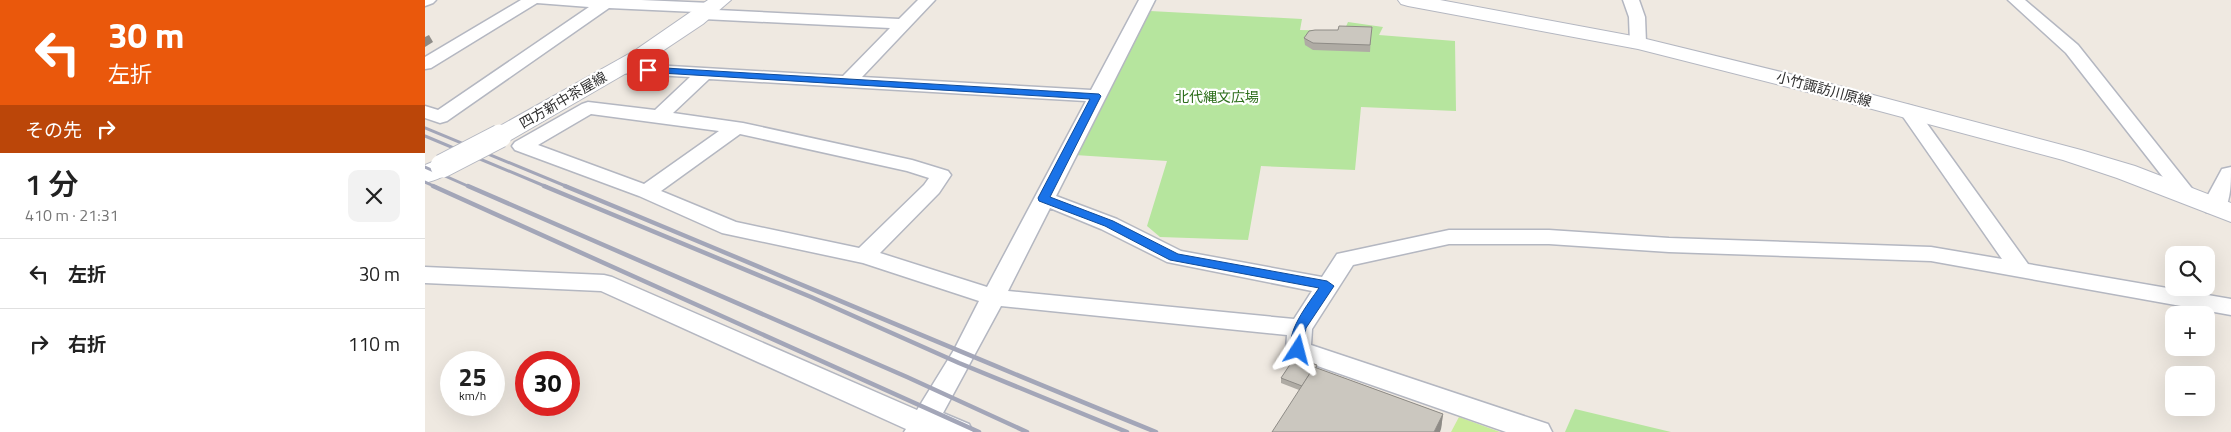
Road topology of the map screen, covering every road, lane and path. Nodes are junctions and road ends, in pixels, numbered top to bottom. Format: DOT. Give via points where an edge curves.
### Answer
graph roads {
  1 [pos="532,0"];
  2 [pos="542,0"];
  3 [pos="927,0"];
  4 [pos="1147,0"];
  5 [pos="1408,0"];
  6 [pos="1631,0"];
  7 [pos="2016,0"];
  8 [pos="604,4"];
  9 [pos="711,7"];
  10 [pos="903,24"];
  11 [pos="1638,43"];
  12 [pos="425,64"];
  13 [pos="619,68"];
  14 [pos="705,73"];
  15 [pos="847,82"];
  16 [pos="1096,96"];
  17 [pos="1908,111"];
  18 [pos="425,112"];
  19 [pos="659,116"];
  20 [pos="736,128"];
  21 [pos="433,170"];
  22 [pos="2231,174"];
  23 [pos="646,192"];
  24 [pos="2187,195"];
  25 [pos="1043,198"];
  26 [pos="2223,209"];
  27 [pos="864,256"];
  28 [pos="2021,270"];
  29 [pos="425,275"];
  30 [pos="1327,286"];
  31 [pos="992,297"];
  32 [pos="2231,307"];
  33 [pos="1300,328"];
  34 [pos="922,424"];
  35 [pos="959,432"];
  36 [pos="1538,432"];
  1 -- 12 [label="street"];
  2 -- 8 [label="street"];
  3 -- 10 [label="street"];
  4 -- 16 [label="street"];
  5 -- 11 [label="main road, 小竹諏訪川原線"];
  6 -- 11 [label="street" via="1637,17"];
  7 -- 24 [label="street" via="2073,49"];
  8 -- 9 [label="street"];
  8 -- 18 [label="street" via="439,117"];
  9 -- 10 [label="street"];
  9 -- 13 [label="main road, 四方新中茶屋線"];
  10 -- 15 [label="street"];
  11 -- 17 [label="main road, 小竹諏訪川原線"];
  13 -- 14 [label="street"];
  13 -- 21 [label="main road, 四方新中茶屋線, bridge" via="564,102"];
  14 -- 15 [label="street"];
  14 -- 19 [label="street"];
  15 -- 16 [label="street"];
  16 -- 25 [label="street"];
  17 -- 24 [label="main road, 小竹諏訪川原線" via="2072,155"];
  17 -- 28 [label="street"];
  19 -- 20 [label="street"];
  19 -- 23 [label="street" via="588,108 523,146"];
  20 -- 23 [label="street"];
  20 -- 27 [label="street" via="941,175 932,189"];
  22 -- 26 [label="street"];
  23 -- 27 [label="street" via="730,228"];
  24 -- 26 [label="main road, 小竹諏訪川原線"];
  25 -- 30 [label="street" via="1109,224 1175,257"];
  25 -- 31 [label="street"];
  27 -- 31 [label="street"];
  28 -- 30 [label="street" via="1931,254 1669,246 1549,237 1449,237 1345,259"];
  28 -- 32 [label="street"];
  29 -- 34 [label="street" via="604,283"];
  30 -- 33 [label="street"];
  31 -- 33 [label="street"];
  31 -- 34 [label="street" via="959,363"];
  33 -- 36 [label="street" via="1298,350"];
  34 -- 35 [label="street"];
}
